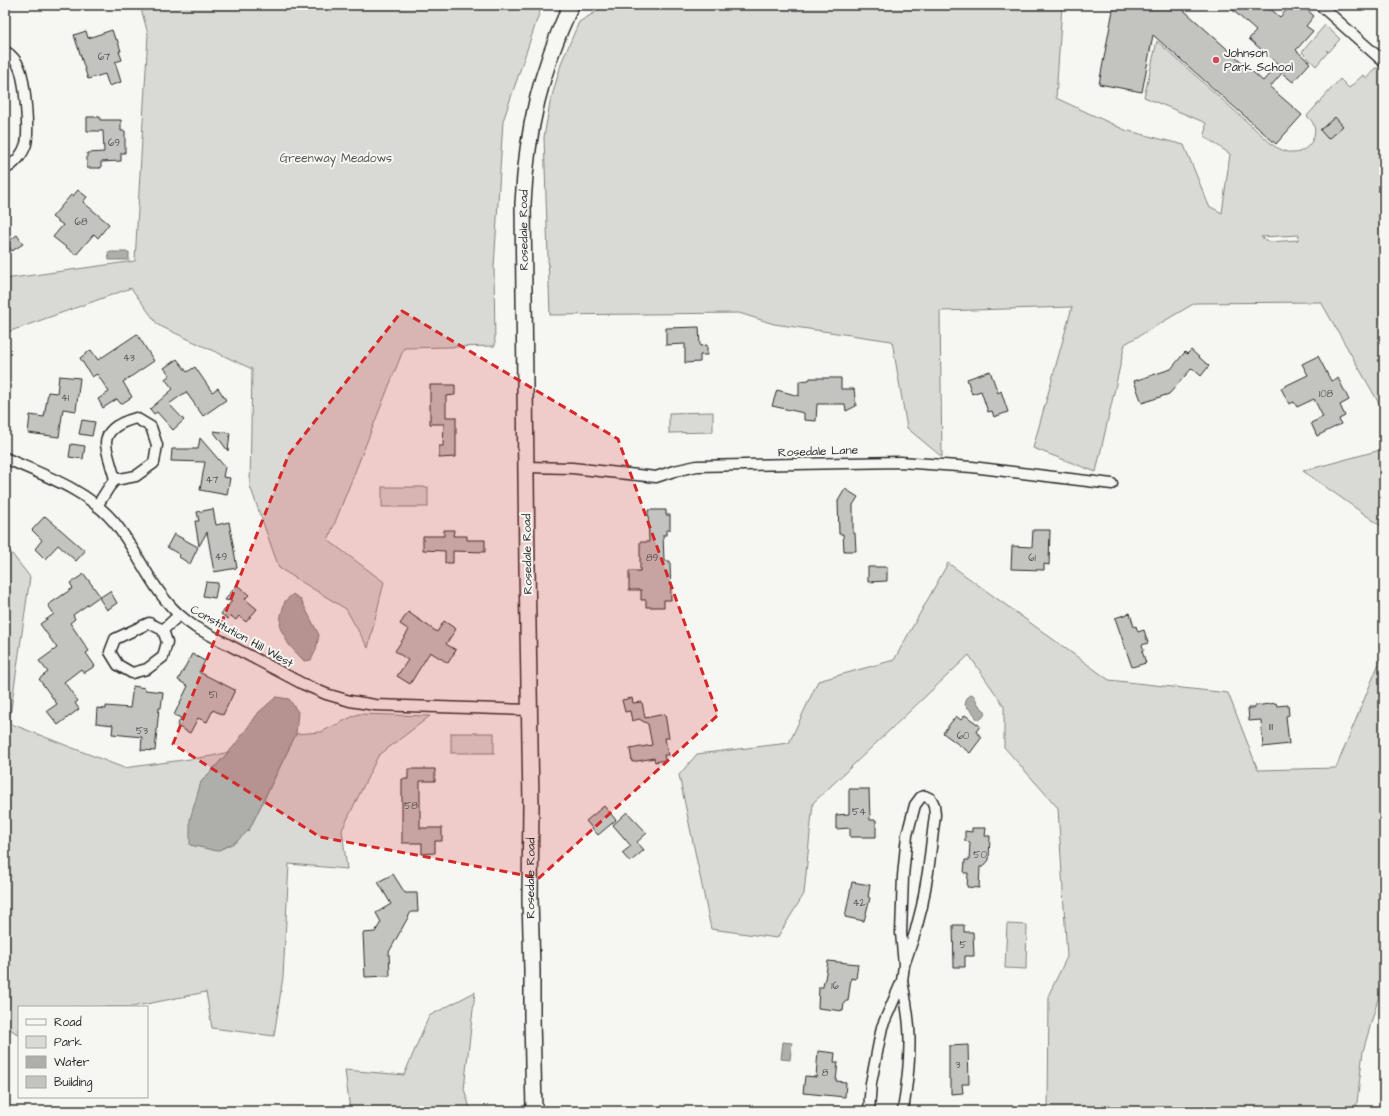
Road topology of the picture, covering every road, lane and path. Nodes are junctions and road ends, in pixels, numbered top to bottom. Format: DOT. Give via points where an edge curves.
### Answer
graph roads {
  1 [pos="571,5"];
  2 [pos="1320,5"];
  3 [pos="5,51"];
  4 [pos="1384,62"];
  5 [pos="5,169"];
  6 [pos="5,458"];
  7 [pos="526,467"];
  8 [pos="115,480"];
  9 [pos="1112,484"];
  10 [pos="97,506"];
  11 [pos="179,615"];
  12 [pos="163,630"];
  13 [pos="530,710"];
  14 [pos="904,965"];
  15 [pos="902,981"];
  16 [pos="534,1111"];
  17 [pos="869,1111"];
  18 [pos="903,1111"];
  1 -- 7 [label="street, Rosedale Road" via="549,58 537,96 525,170 523,203"];
  2 -- 4 [label="street"];
  3 -- 5 [label="street" via="19,66 23,77 27,134 21,154"];
  6 -- 10 [label="street, Constitution Hill West" via="71,488"];
  7 -- 9 [label="street, Rosedale Lane" via="572,468 656,477 697,466 900,462 972,467"];
  7 -- 13 [label="street, Rosedale Road"];
  8 -- 8 [label="street" via="136,476 154,463 157,445 152,427 136,418 122,422 109,434 106,442"];
  8 -- 10 [label="street"];
  10 -- 11 [label="street, Constitution Hill West" via="128,540 156,588"];
  11 -- 12 [label="street"];
  11 -- 13 [label="street, Constitution Hill West" via="195,627 303,684 350,701 375,705"];
  12 -- 12 [label="street" via="167,642 163,657 147,669 132,673 118,665 110,652 115,640 149,623"];
  13 -- 16 [label="street, Rosedale Road"];
  14 -- 14 [label="street" via="922,906 933,839 934,805 931,799 925,796 915,805 907,835 901,909"];
  14 -- 15 [label="street"];
  15 -- 17 [label="street" via="882,1027 871,1083"];
  15 -- 18 [label="street" via="909,1027 909,1057"];
}
